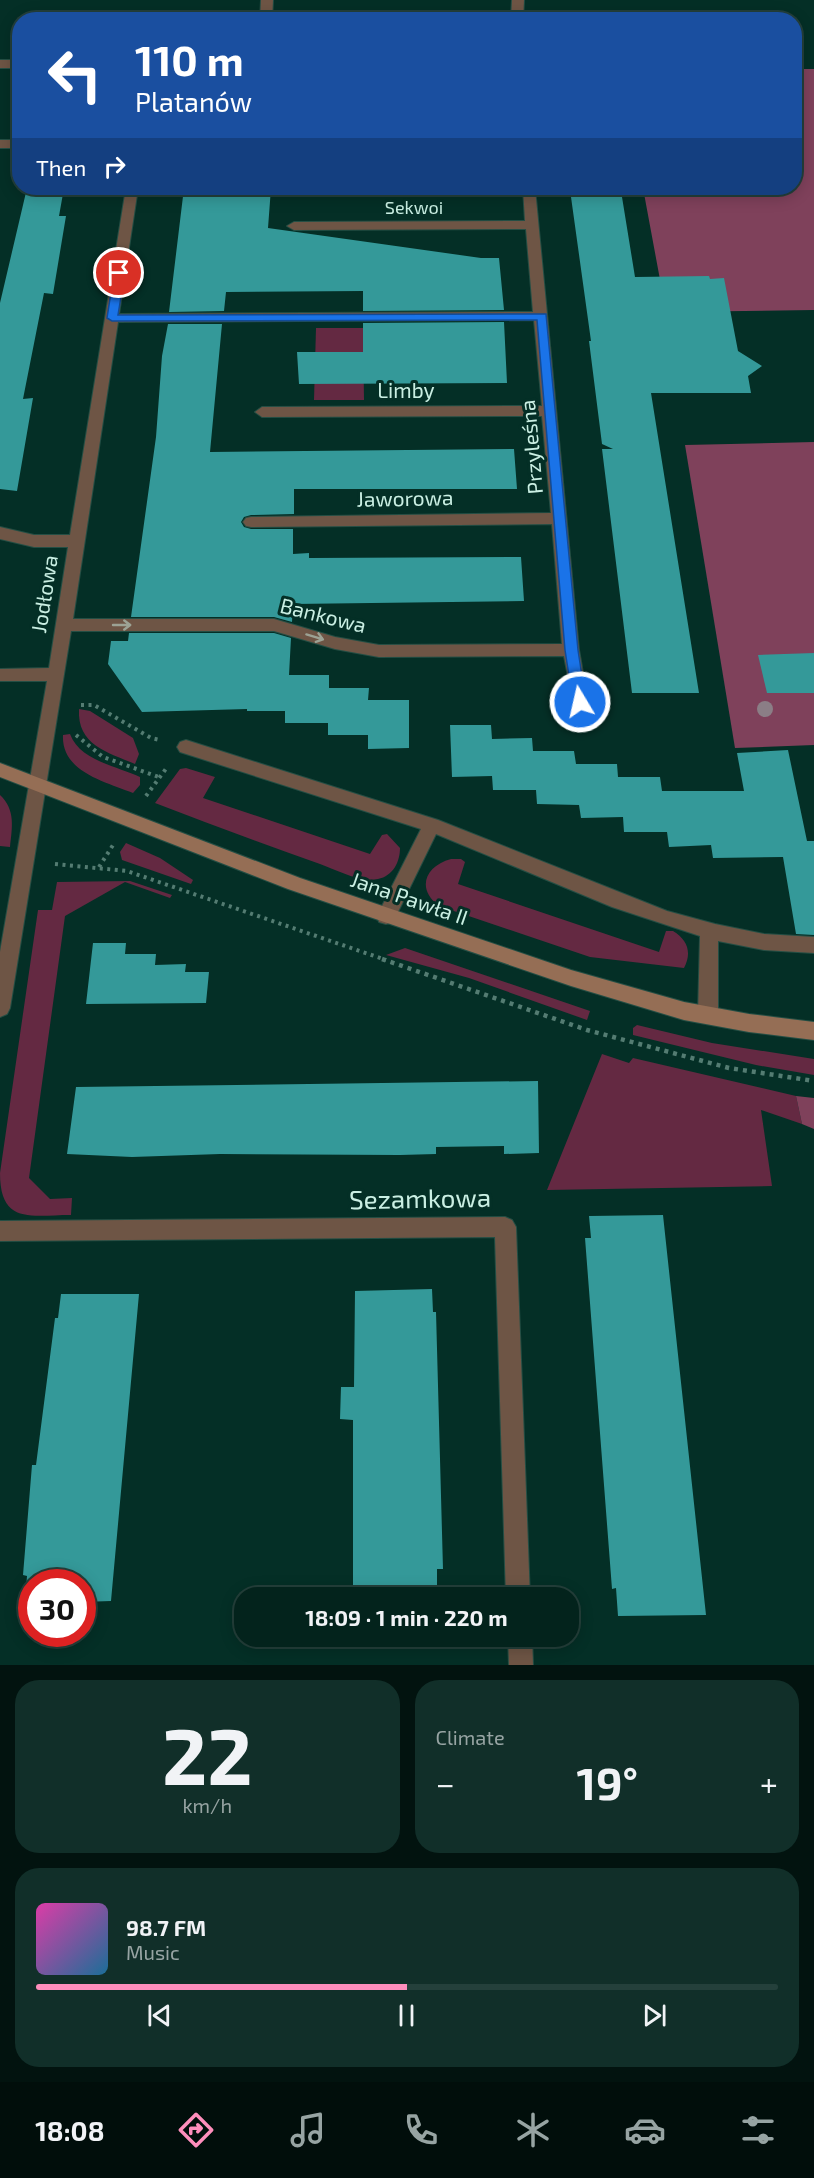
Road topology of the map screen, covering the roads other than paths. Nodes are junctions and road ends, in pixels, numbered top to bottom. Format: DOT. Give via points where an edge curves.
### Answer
graph roads {
  1 [pos="131,195"];
  2 [pos="530,195"];
  3 [pos="533,225"];
  4 [pos="294,226"];
  5 [pos="542,316"];
  6 [pos="112,318"];
  7 [pos="550,411"];
  8 [pos="262,412"];
  9 [pos="559,518"];
  10 [pos="251,522"];
  11 [pos="0,533"];
  12 [pos="76,541"];
  13 [pos="63,625"];
  14 [pos="572,650"];
  15 [pos="55,674"];
  16 [pos="0,675"];
  17 [pos="580,702"];
  18 [pos="186,747"];
  19 [pos="0,770"];
  20 [pos="37,784"];
  21 [pos="432,825"];
  22 [pos="386,916"];
  23 [pos="709,931"];
  24 [pos="814,945"];
  25 [pos="0,1008"];
  26 [pos="708,1015"];
  27 [pos="814,1031"];
  28 [pos="0,1231"];
  29 [pos="518,1587"];
  30 [pos="520,1647"];
  31 [pos="521,1665"];
  1 -- 6 [label="street, Jodłowa"];
  2 -- 3 [label="street, Przyleśna"];
  3 -- 4 [label="street, Sekwoi"];
  3 -- 5 [label="street, Przyleśna"];
  5 -- 6 [label="street"];
  5 -- 7 [label="street, Przyleśna"];
  6 -- 12 [label="street, Jodłowa"];
  7 -- 8 [label="street, Limby"];
  7 -- 9 [label="street, Przyleśna"];
  9 -- 10 [label="street, Jaworowa"];
  9 -- 14 [label="street, Przyleśna"];
  11 -- 12 [label="street" via="34,541"];
  12 -- 13 [label="street, Jodłowa"];
  13 -- 14 [label="street, Bankowa, one-way" via="274,625 335,644 379,651"];
  13 -- 15 [label="street, Jodłowa"];
  14 -- 17 [label="street, Przyleśna"];
  15 -- 16 [label="street"];
  15 -- 20 [label="street, Jodłowa"];
  18 -- 21 [label="street"];
  19 -- 20 [label="street, Jana Pawła II"];
  20 -- 22 [label="street, Jana Pawła II"];
  20 -- 25 [label="street, Jodłowa"];
  21 -- 22 [label="street"];
  21 -- 23 [label="street" via="679,925"];
  22 -- 26 [label="street, Jana Pawła II" via="622,994"];
  23 -- 24 [label="street" via="750,941"];
  23 -- 26 [label="street"];
  26 -- 27 [label="street, Jana Pawła II"];
  28 -- 29 [label="street, Sezamkowa" via="505,1227"];
  30 -- 31 [label="street"];
}
